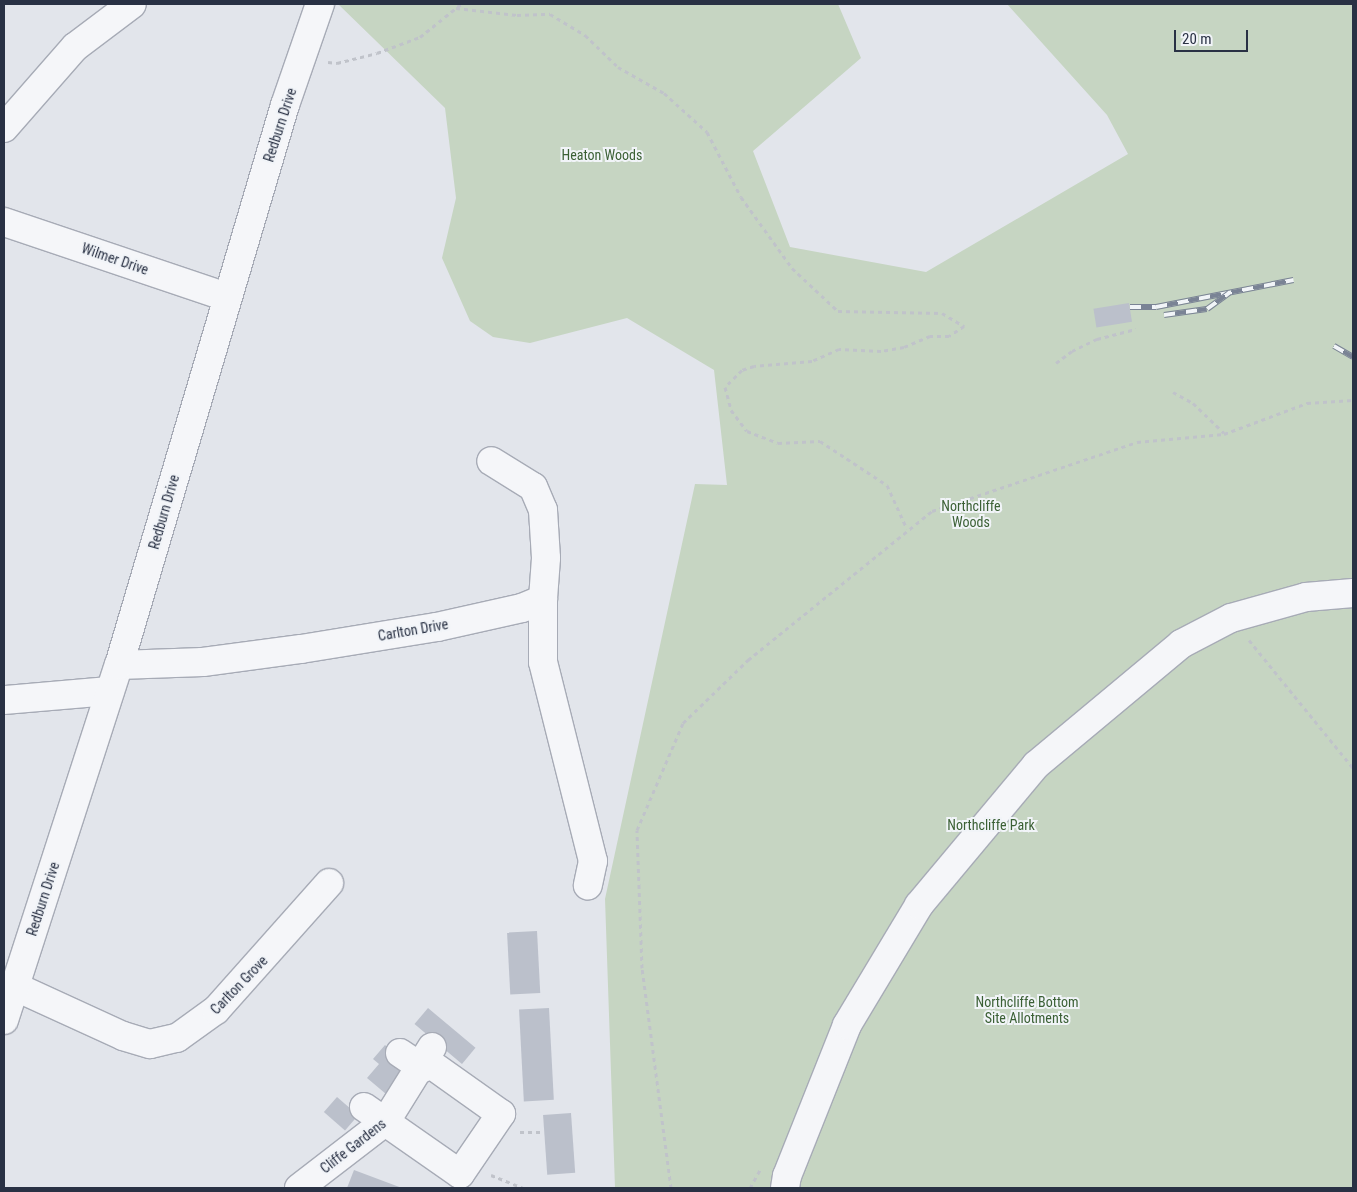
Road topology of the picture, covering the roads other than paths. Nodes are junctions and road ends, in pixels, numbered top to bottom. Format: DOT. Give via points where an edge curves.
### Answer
graph roads {
  1 [pos="132,4"];
  2 [pos="320,4"];
  3 [pos="4,128"];
  4 [pos="4,222"];
  5 [pos="227,297"];
  6 [pos="491,461"];
  7 [pos="1353,593"];
  8 [pos="543,599"];
  9 [pos="119,665"];
  10 [pos="110,691"];
  11 [pos="4,700"];
  12 [pos="329,884"];
  13 [pos="588,886"];
  14 [pos="16,988"];
  15 [pos="4,1020"];
  16 [pos="375,1114"];
  17 [pos="299,1188"];
  18 [pos="785,1188"];
  1 -- 3 [label="street" via="75,47"];
  2 -- 5 [label="street, Redburn Drive" via="285,105"];
  4 -- 5 [label="street, Wilmer Drive"];
  5 -- 9 [label="street, Redburn Drive"];
  6 -- 8 [label="street" via="533,487 543,510 546,558"];
  7 -- 18 [label="street" via="1306,597 1231,618 1181,644 1036,766 919,905 846,1025"];
  8 -- 9 [label="street, Carlton Drive" via="522,608 437,627 310,647 202,662"];
  8 -- 13 [label="street" via="543,662 593,861"];
  9 -- 10 [label="street, Redburn Drive"];
  10 -- 11 [label="street"];
  10 -- 14 [label="street, Redburn Drive"];
  12 -- 14 [label="street, Carlton Grove" via="216,1010 177,1038 150,1044 123,1036"];
  14 -- 15 [label="street, Redburn Drive"];
  16 -- 16 [label="street, Cliffe Gardens" via="420,1057 501,1114 460,1174"];
  16 -- 17 [label="street, Cliffe Gardens"];
}
